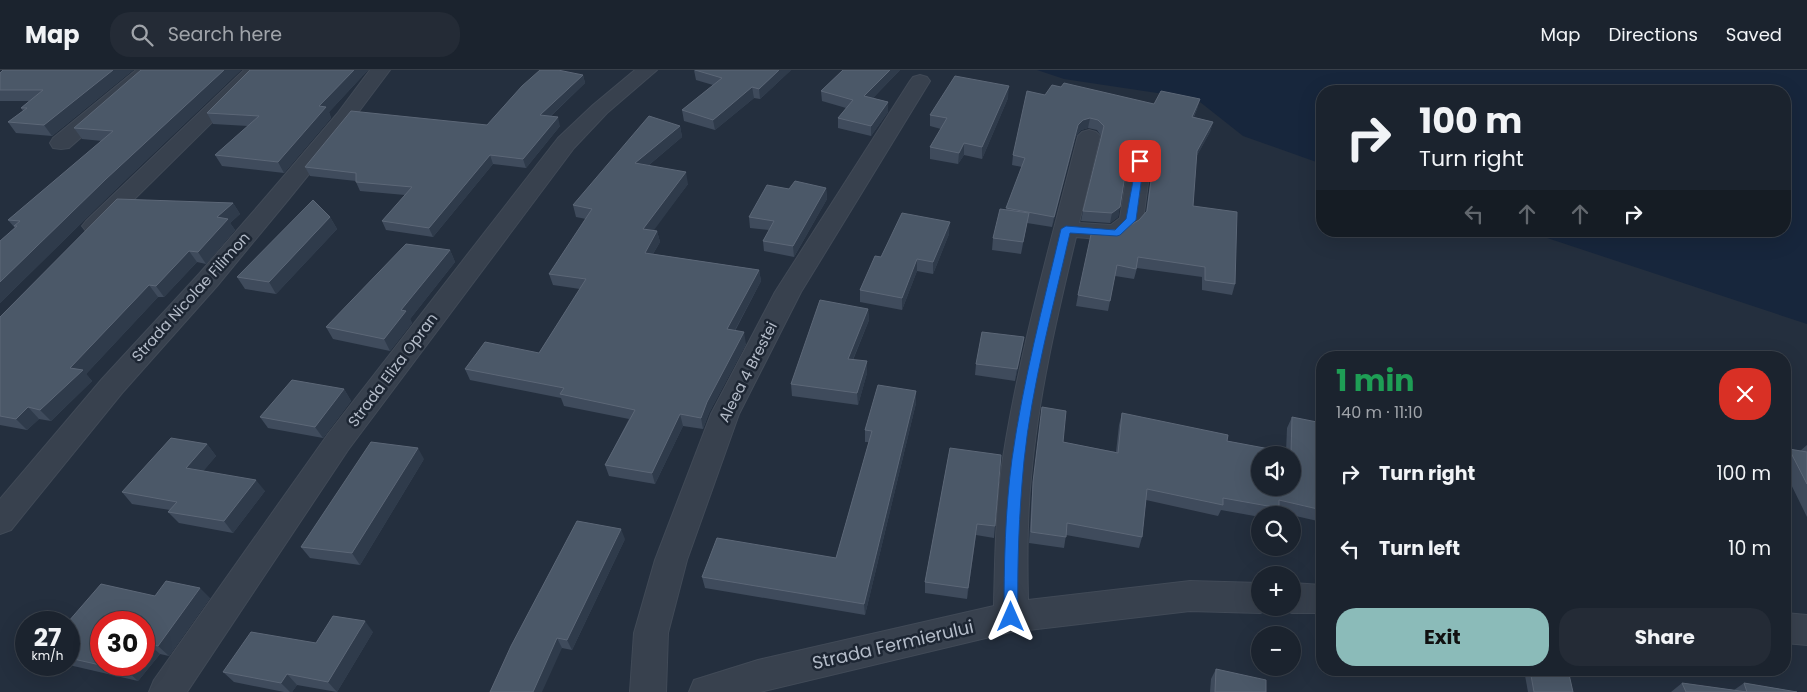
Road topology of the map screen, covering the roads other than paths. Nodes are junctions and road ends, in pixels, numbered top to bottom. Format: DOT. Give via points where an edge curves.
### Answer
graph roads {
  1 [pos="148,70"];
  2 [pos="255,70"];
  3 [pos="380,70"];
  4 [pos="647,70"];
  5 [pos="920,80"];
  6 [pos="1089,136"];
  7 [pos="60,143"];
  8 [pos="1140,161"];
  9 [pos="1066,229"];
  10 [pos="82,238"];
  11 [pos="0,522"];
  12 [pos="1251,598"];
  13 [pos="1301,598"];
  14 [pos="1316,598"];
  15 [pos="1011,617"];
  16 [pos="1791,629"];
  17 [pos="1807,630"];
  18 [pos="167,692"];
  19 [pos="648,692"];
  20 [pos="707,692"];
  1 -- 7 [label="street"];
  2 -- 10 [label="street"];
  3 -- 11 [label="street, Strada Nicolae Filimon" via="280,195 112,386"];
  4 -- 18 [label="street, Strada Eliza Opran" via="566,143 338,442"];
  5 -- 19 [label="street, Aleea 4 Brestei" via="788,292 725,414 671,560 651,633"];
  6 -- 9 [label="street"];
  8 -- 9 [label="street" via="1131,220 1117,233"];
  9 -- 15 [label="street" via="1030,387 1018,459 1011,544"];
  12 -- 15 [label="street, Strada Fermierului" via="1190,596"];
  13 -- 14 [label="street"];
  15 -- 20 [label="street, Strada Fermierului" via="758,676"];
  16 -- 17 [label="street"];
}
